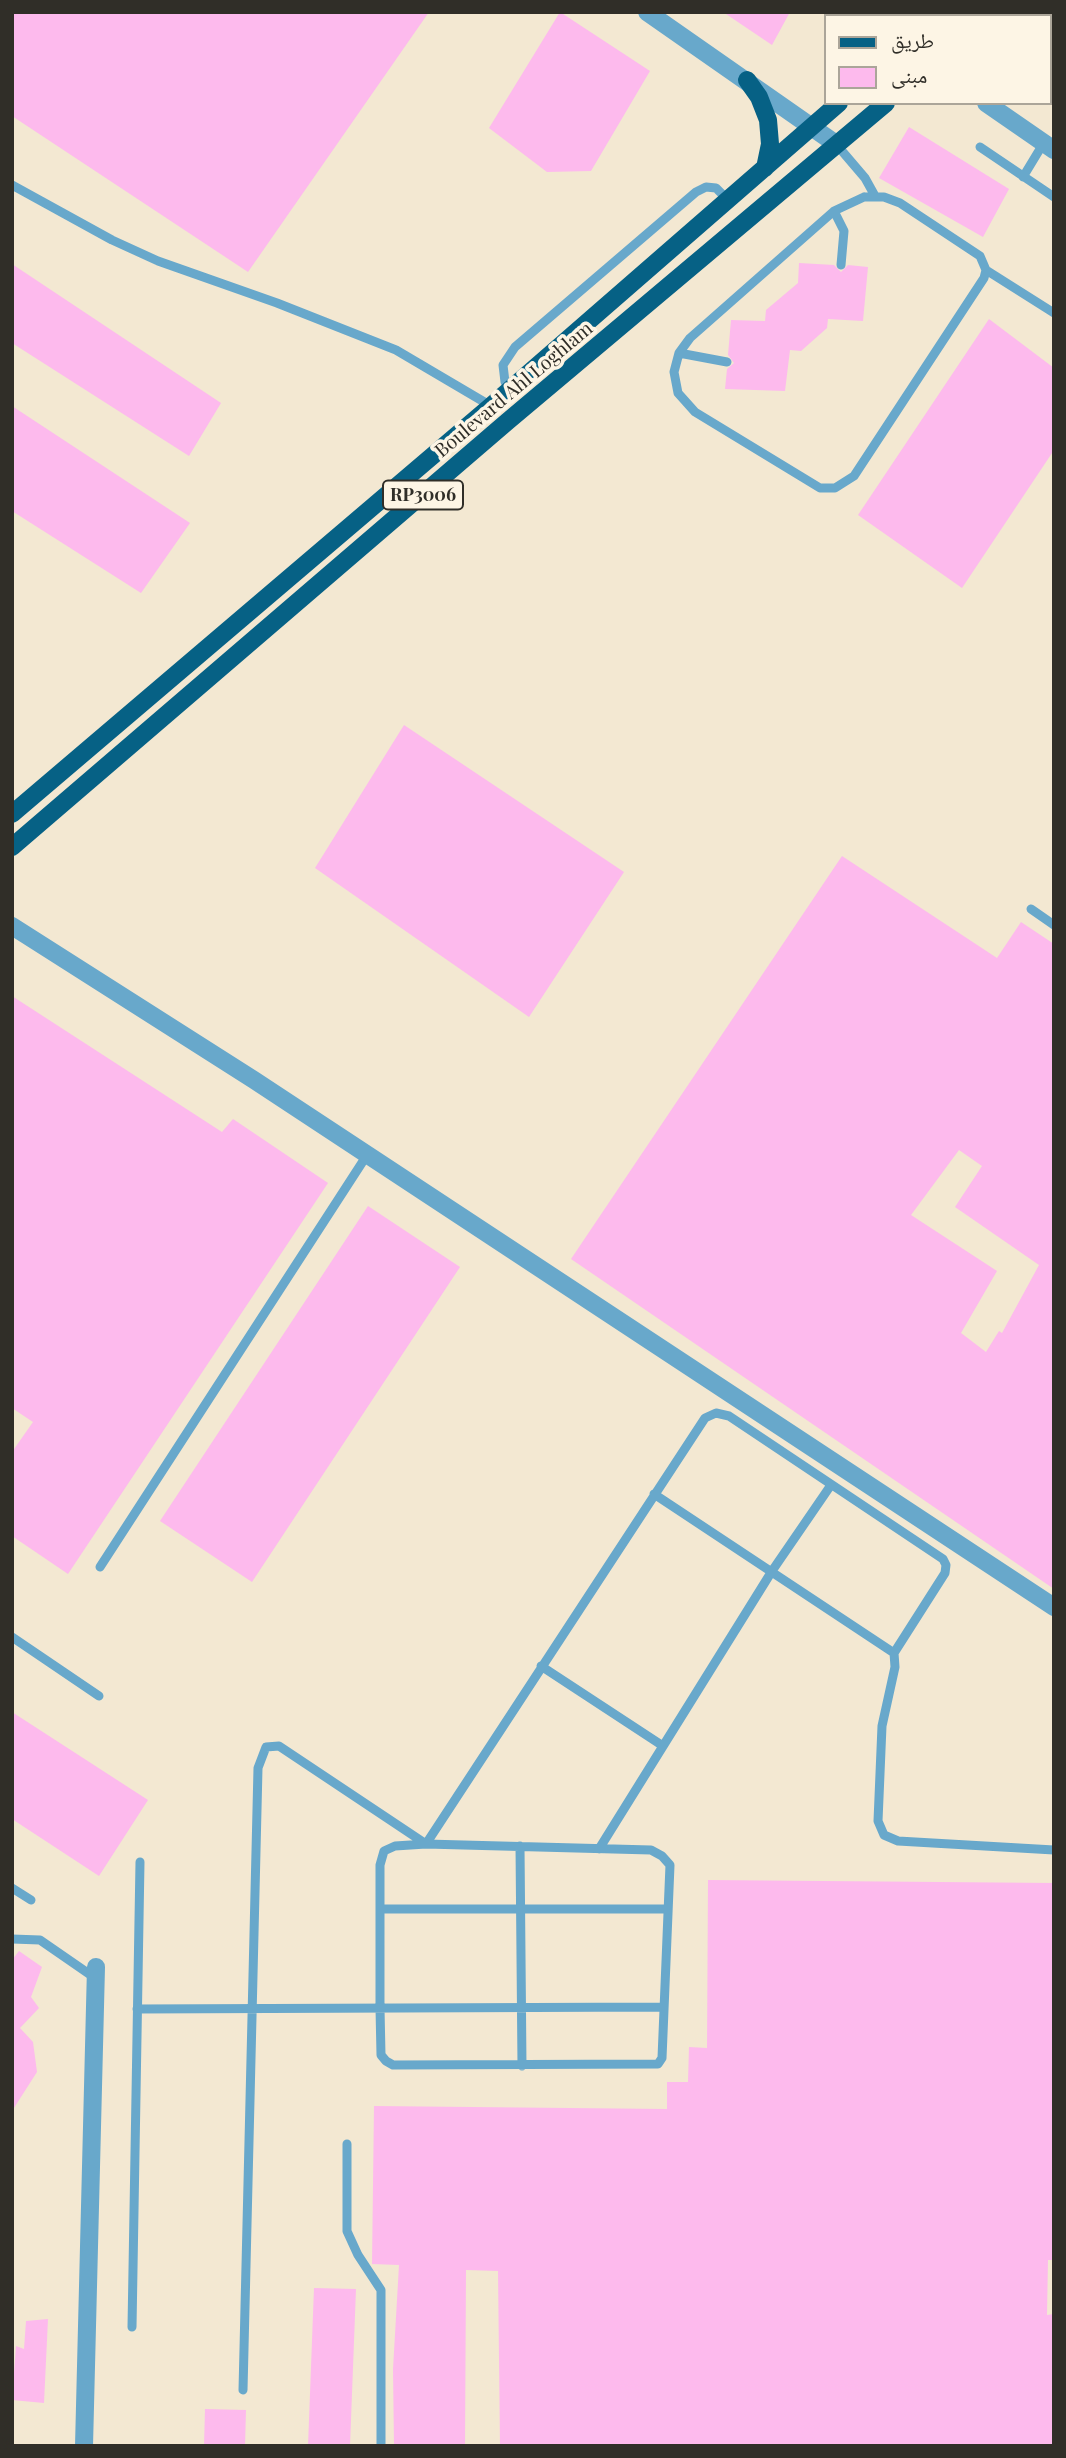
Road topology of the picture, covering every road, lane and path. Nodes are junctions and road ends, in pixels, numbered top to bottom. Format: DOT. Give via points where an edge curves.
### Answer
graph roads {
  1 [pos="647,12"];
  2 [pos="747,80"];
  3 [pos="837,105"];
  4 [pos="884,105"];
  5 [pos="989,105"];
  6 [pos="813,126"];
  7 [pos="836,144"];
  8 [pos="980,147"];
  9 [pos="1049,147"];
  10 [pos="765,168"];
  11 [pos="1023,177"];
  12 [pos="12,185"];
  13 [pos="875,197"];
  14 [pos="1054,197"];
  15 [pos="728,200"];
  16 [pos="834,211"];
  17 [pos="841,265"];
  18 [pos="986,270"];
  19 [pos="1054,313"];
  20 [pos="679,353"];
  21 [pos="727,362"];
  22 [pos="510,389"];
  23 [pos="491,406"];
  24 [pos="508,421"];
  25 [pos="287,580"];
  26 [pos="301,600"];
  27 [pos="68,768"];
  28 [pos="84,786"];
  29 [pos="12,814"];
  30 [pos="12,847"];
  31 [pos="1031,909"];
  32 [pos="1054,925"];
  33 [pos="12,926"];
  34 [pos="367,1155"];
  35 [pos="831,1485"];
  36 [pos="654,1493"];
  37 [pos="100,1567"];
  38 [pos="772,1572"];
  39 [pos="1054,1607"];
  40 [pos="12,1637"];
  41 [pos="894,1653"];
  42 [pos="541,1666"];
  43 [pos="99,1696"];
  44 [pos="663,1746"];
  45 [pos="426,1844"];
  46 [pos="520,1846"];
  47 [pos="599,1849"];
  48 [pos="1054,1850"];
  49 [pos="140,1861"];
  50 [pos="12,1888"];
  51 [pos="32,1900"];
  52 [pos="380,1909"];
  53 [pos="520,1909"];
  54 [pos="668,1909"];
  55 [pos="12,1939"];
  56 [pos="96,1972"];
  57 [pos="664,2007"];
  58 [pos="252,2008"];
  59 [pos="380,2008"];
  60 [pos="520,2008"];
  61 [pos="137,2009"];
  62 [pos="522,2066"];
  63 [pos="347,2144"];
  64 [pos="132,2327"];
  65 [pos="243,2390"];
  66 [pos="84,2446"];
  67 [pos="381,2446"];
  1 -- 2 [label="street"];
  2 -- 6 [label="street"];
  2 -- 10 [label="main road" via="768,120"];
  3 -- 6 [label="main road, Boulevard Ahl Loghlam / RP3006"];
  4 -- 7 [label="main road, Boulevard Ahl Loghlam / RP3006"];
  5 -- 9 [label="street"];
  6 -- 7 [label="street"];
  6 -- 10 [label="main road, Boulevard Ahl Loghlam / RP3006"];
  7 -- 13 [label="lane"];
  7 -- 24 [label="main road, Boulevard Ahl Loghlam / RP3006"];
  8 -- 11 [label="lane"];
  9 -- 11 [label="lane"];
  10 -- 15 [label="main road, Boulevard Ahl Loghlam / RP3006"];
  11 -- 14 [label="lane"];
  12 -- 23 [label="lane" via="159,261 396,350"];
  13 -- 16 [label="lane" via="853,200"];
  13 -- 18 [label="lane" via="900,203 980,256"];
  15 -- 22 [label="main road, Boulevard Ahl Loghlam / RP3006"];
  15 -- 22 [label="lane" via="716,188 696,192 509,352 503,365"];
  16 -- 17 [label="lane" via="844,230"];
  16 -- 20 [label="lane" via="690,338"];
  18 -- 19 [label="lane"];
  18 -- 20 [label="lane" via="854,476 835,488 812,485 695,412 674,383"];
  20 -- 21 [label="lane"];
  22 -- 23 [label="main road, Boulevard Ahl Loghlam / RP3006"];
  23 -- 24 [label="main road"];
  23 -- 25 [label="main road, Boulevard Ahl Loghlam / RP3006"];
  24 -- 26 [label="main road, Boulevard Ahl Loghlam / RP3006"];
  25 -- 26 [label="main road"];
  25 -- 27 [label="main road, Boulevard Ahl Loghlam / RP3006"];
  26 -- 28 [label="main road, Boulevard Ahl Loghlam / RP3006"];
  27 -- 28 [label="main road"];
  27 -- 29 [label="main road, Boulevard Ahl Loghlam / RP3006"];
  28 -- 30 [label="main road, Boulevard Ahl Loghlam / RP3006"];
  31 -- 32 [label="lane"];
  33 -- 34 [label="street"];
  34 -- 37 [label="lane"];
  34 -- 39 [label="street"];
  35 -- 36 [label="lane" via="729,1416 716,1413 705,1418"];
  35 -- 38 [label="lane"];
  35 -- 41 [label="lane" via="946,1565"];
  36 -- 38 [label="lane"];
  36 -- 42 [label="lane"];
  38 -- 41 [label="lane"];
  38 -- 44 [label="lane"];
  40 -- 43 [label="lane"];
  41 -- 48 [label="lane" via="882,1726 878,1821 884,1835 898,1841"];
  42 -- 44 [label="lane"];
  42 -- 45 [label="lane"];
  44 -- 47 [label="lane"];
  45 -- 46 [label="lane"];
  45 -- 52 [label="lane" via="384,1851"];
  45 -- 58 [label="lane" via="278,1746 265,1747 258,1768"];
  46 -- 47 [label="lane"];
  46 -- 53 [label="lane"];
  47 -- 54 [label="lane" via="651,1850 662,1856 670,1865"];
  49 -- 61 [label="lane"];
  50 -- 51 [label="lane"];
  52 -- 53 [label="lane"];
  52 -- 59 [label="lane"];
  53 -- 54 [label="lane"];
  53 -- 60 [label="lane"];
  54 -- 57 [label="lane"];
  55 -- 56 [label="lane" via="40,1940"];
  56 -- 66 [label="street"];
  57 -- 60 [label="lane"];
  57 -- 62 [label="lane" via="658,2064"];
  58 -- 59 [label="lane"];
  58 -- 61 [label="lane"];
  58 -- 65 [label="lane"];
  59 -- 60 [label="lane"];
  59 -- 62 [label="lane" via="381,2055 393,2065"];
  60 -- 62 [label="lane"];
  61 -- 64 [label="lane"];
  63 -- 67 [label="lane" via="347,2231 381,2290"];
}
